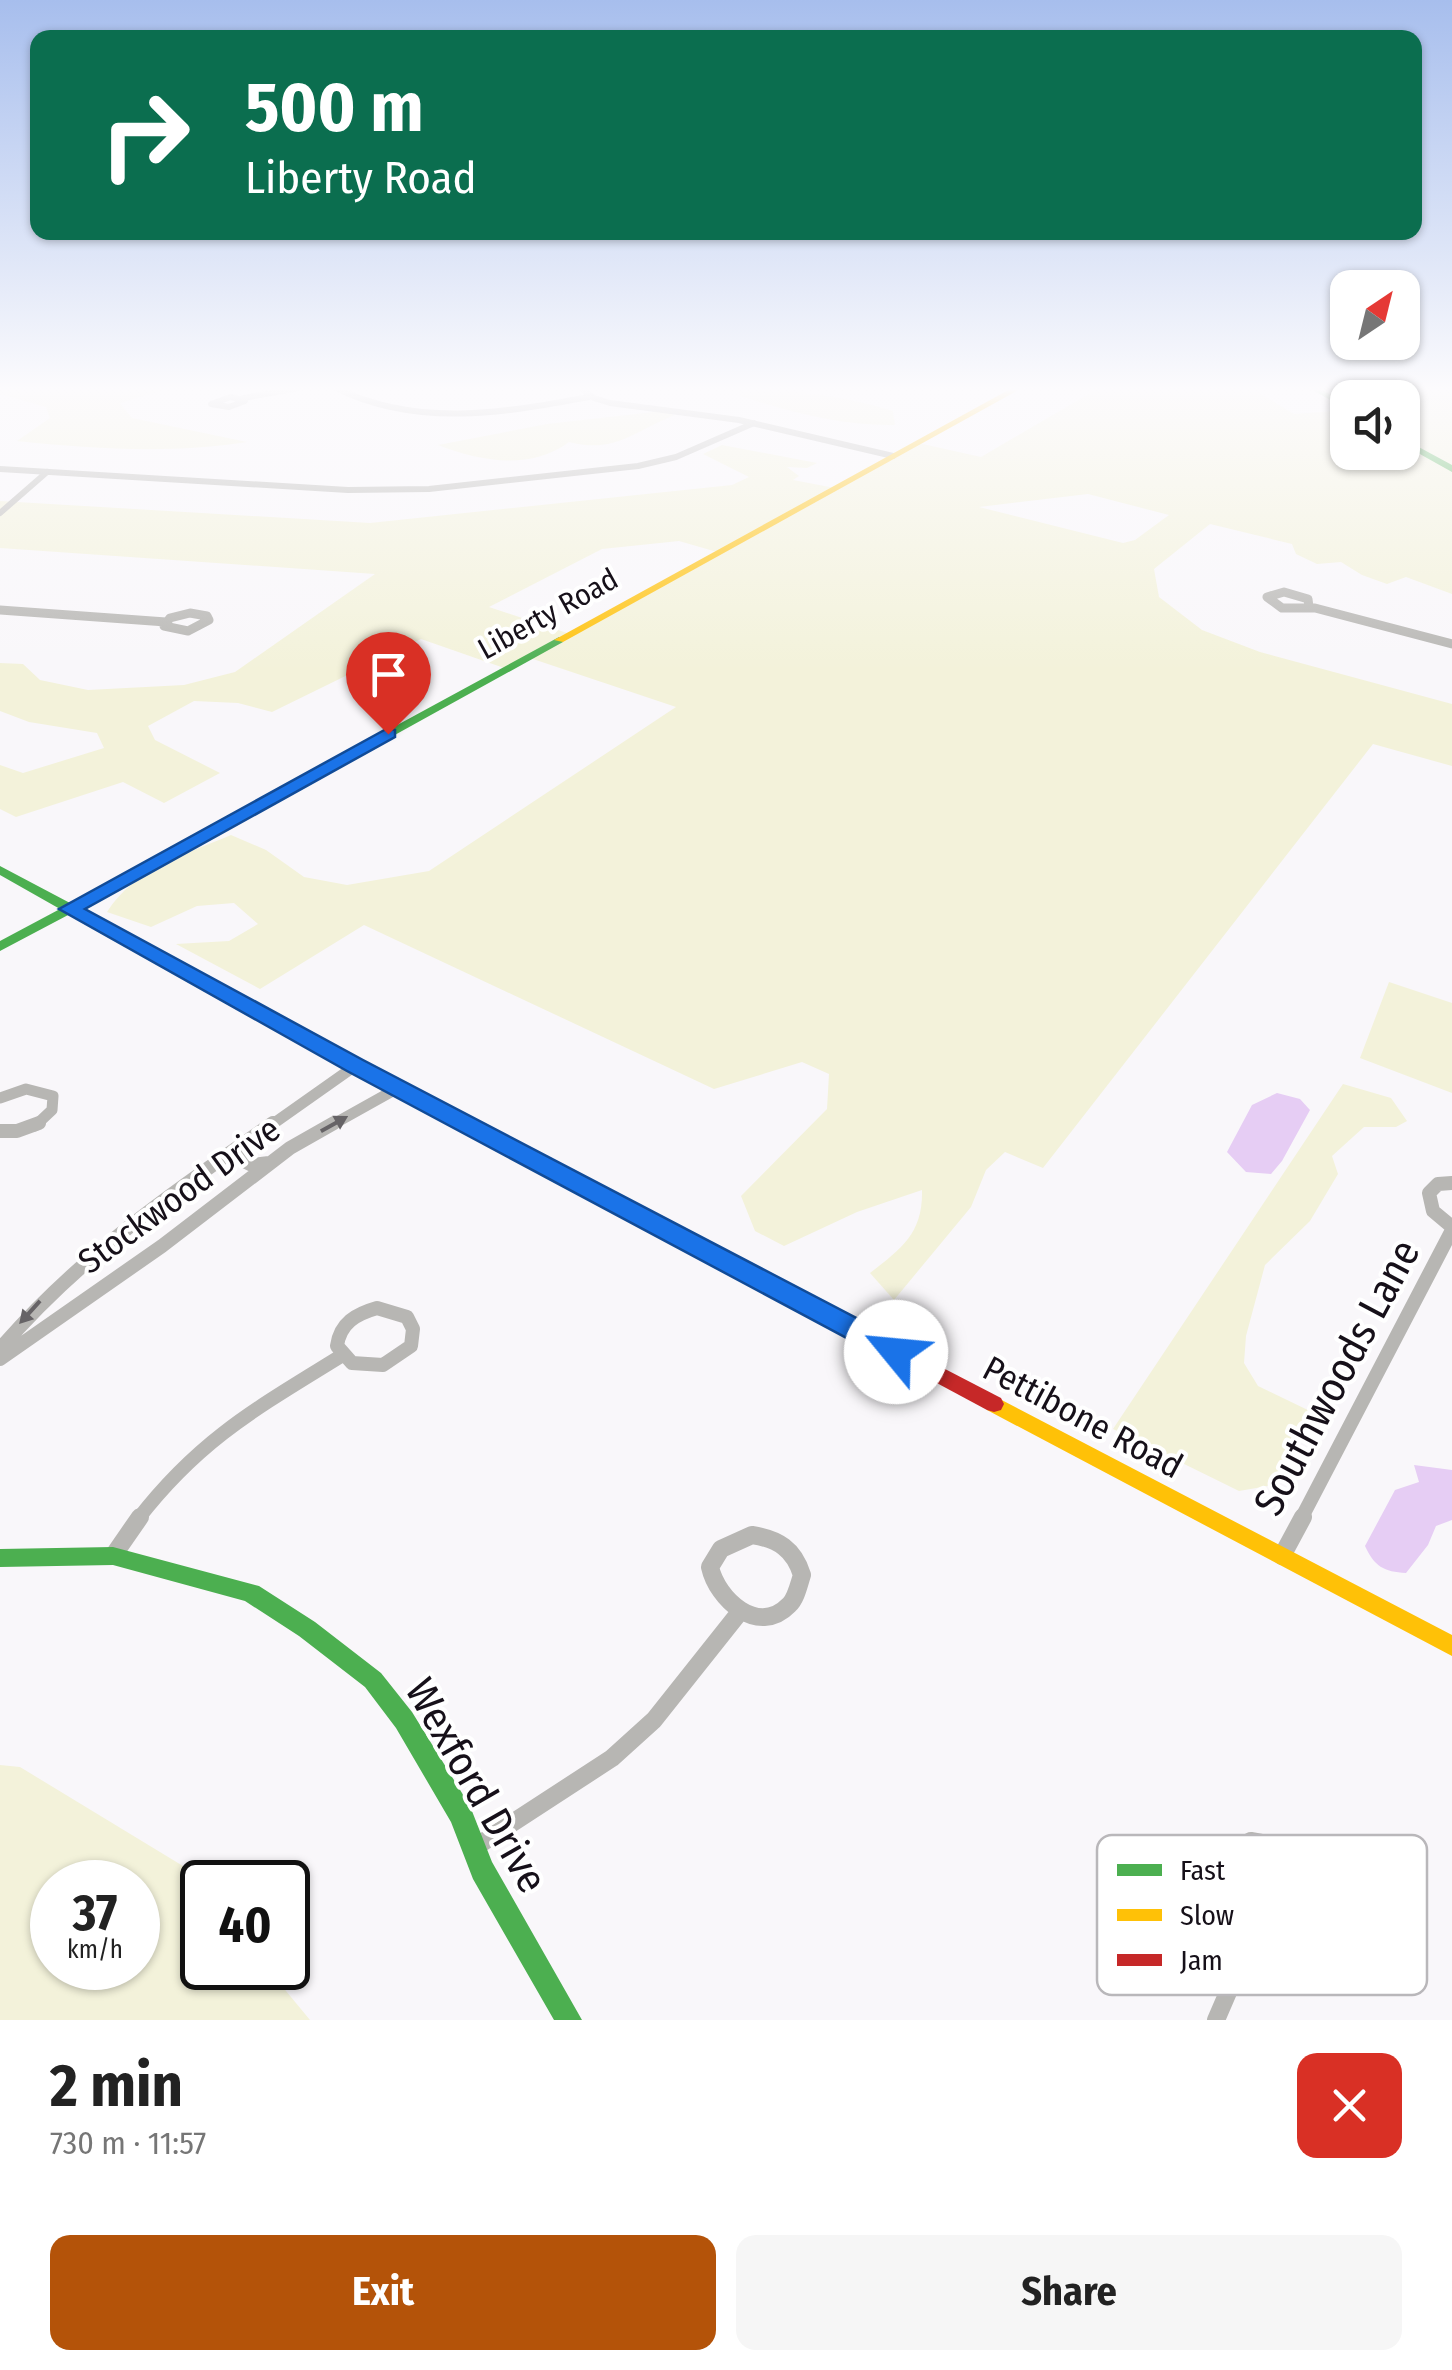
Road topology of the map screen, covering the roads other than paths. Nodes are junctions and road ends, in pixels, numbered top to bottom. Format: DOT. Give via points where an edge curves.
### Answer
graph roads {
  1 [pos="35,482"];
  2 [pos="218,482"];
  3 [pos="483,482"];
  4 [pos="845,482"];
  5 [pos="0,514"];
  6 [pos="1309,607"];
  7 [pos="0,610"];
  8 [pos="166,622"];
  9 [pos="1452,644"];
  10 [pos="0,870"];
  11 [pos="69,909"];
  12 [pos="0,947"];
  13 [pos="355,1066"];
  14 [pos="398,1088"];
  15 [pos="0,1098"];
  16 [pos="0,1131"];
  17 [pos="244,1144"];
  18 [pos="272,1162"];
  19 [pos="1452,1183"];
  20 [pos="1452,1229"];
  21 [pos="0,1349"];
  22 [pos="341,1356"];
  23 [pos="0,1359"];
  24 [pos="113,1556"];
  25 [pos="1282,1556"];
  26 [pos="0,1558"];
  27 [pos="739,1612"];
  28 [pos="1452,1646"];
  29 [pos="474,1848"];
  30 [pos="1227,1995"];
  31 [pos="570,2020"];
  32 [pos="1216,2020"];
  1 -- 5 [label="street"];
  2 -- 3 [label="street" via="348,490"];
  4 -- 11 [label="street, Liberty Road"];
  6 -- 6 [label="street" via="1281,609 1267,597 1292,593 1308,599"];
  6 -- 9 [label="street"];
  7 -- 8 [label="street"];
  8 -- 8 [label="street" via="190,612 209,620 188,631 170,630"];
  10 -- 11 [label="street, Pettibone Road"];
  11 -- 12 [label="street, Liberty Road"];
  11 -- 13 [label="street, Pettibone Road"];
  13 -- 14 [label="street, Pettibone Road"];
  13 -- 17 [label="street, Stockwood Drive"];
  18 -- 14 [label="street, Stockwood Drive, one-way"];
  14 -- 25 [label="street, Pettibone Road"];
  15 -- 16 [label="street" via="39,1089 55,1102 49,1116 31,1128"];
  17 -- 18 [label="street" via="244,1161"];
  17 -- 21 [label="street, Stockwood Drive, one-way" via="137,1218 30,1309"];
  18 -- 23 [label="street, Stockwood Drive"];
  19 -- 20 [label="street, Southwoods Lane" via="1429,1193 1433,1210"];
  20 -- 25 [label="street, Southwoods Lane"];
  22 -- 22 [label="street" via="337,1336 363,1311 390,1308 414,1328 411,1346 382,1366 358,1366"];
  22 -- 24 [label="street" via="254,1407 212,1442 138,1518"];
  24 -- 26 [label="street, Wexford Drive"];
  24 -- 29 [label="street, Wexford Drive" via="251,1593 374,1680 462,1816"];
  25 -- 28 [label="street, Pettibone Road"];
  27 -- 27 [label="street" via="716,1594 716,1556 738,1539 780,1542 799,1562 794,1600 770,1614"];
  27 -- 29 [label="street" via="640,1732 586,1776"];
  29 -- 31 [label="street, Wexford Drive"];
  30 -- 32 [label="street"];
}
